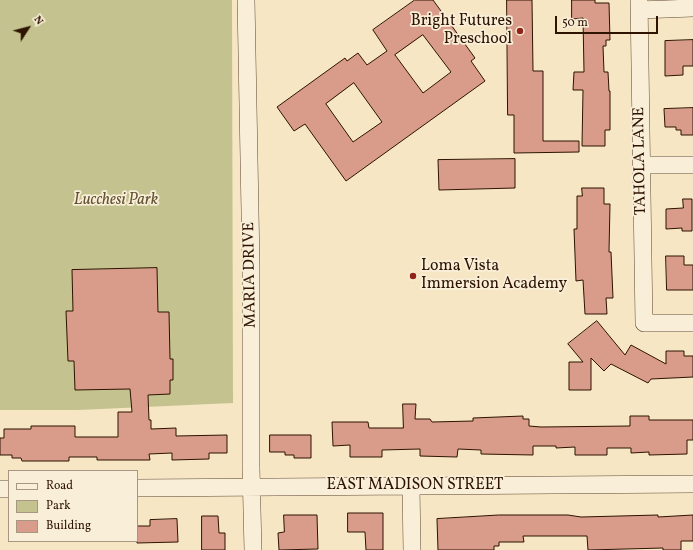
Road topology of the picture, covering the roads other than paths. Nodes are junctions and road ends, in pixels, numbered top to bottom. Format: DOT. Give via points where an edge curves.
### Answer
graph roads {
  1 [pos="246,0"];
  2 [pos="639,5"];
  3 [pos="693,8"];
  4 [pos="642,165"];
  5 [pos="693,165"];
  6 [pos="693,323"];
  7 [pos="693,484"];
  8 [pos="412,486"];
  9 [pos="252,487"];
  10 [pos="138,488"];
  11 [pos="253,550"];
  12 [pos="412,550"];
  1 -- 9 [label="street, MARIA DRIVE"];
  2 -- 3 [label="street"];
  2 -- 4 [label="street, TAHOLA LANE"];
  4 -- 5 [label="street"];
  4 -- 6 [label="street, TAHOLA LANE" via="644,323"];
  7 -- 8 [label="street, EAST MADISON STREET"];
  8 -- 9 [label="street, EAST MADISON STREET"];
  8 -- 12 [label="street"];
  9 -- 10 [label="street, EAST MADISON STREET"];
  9 -- 11 [label="street, MARIA DRIVE"];
}
